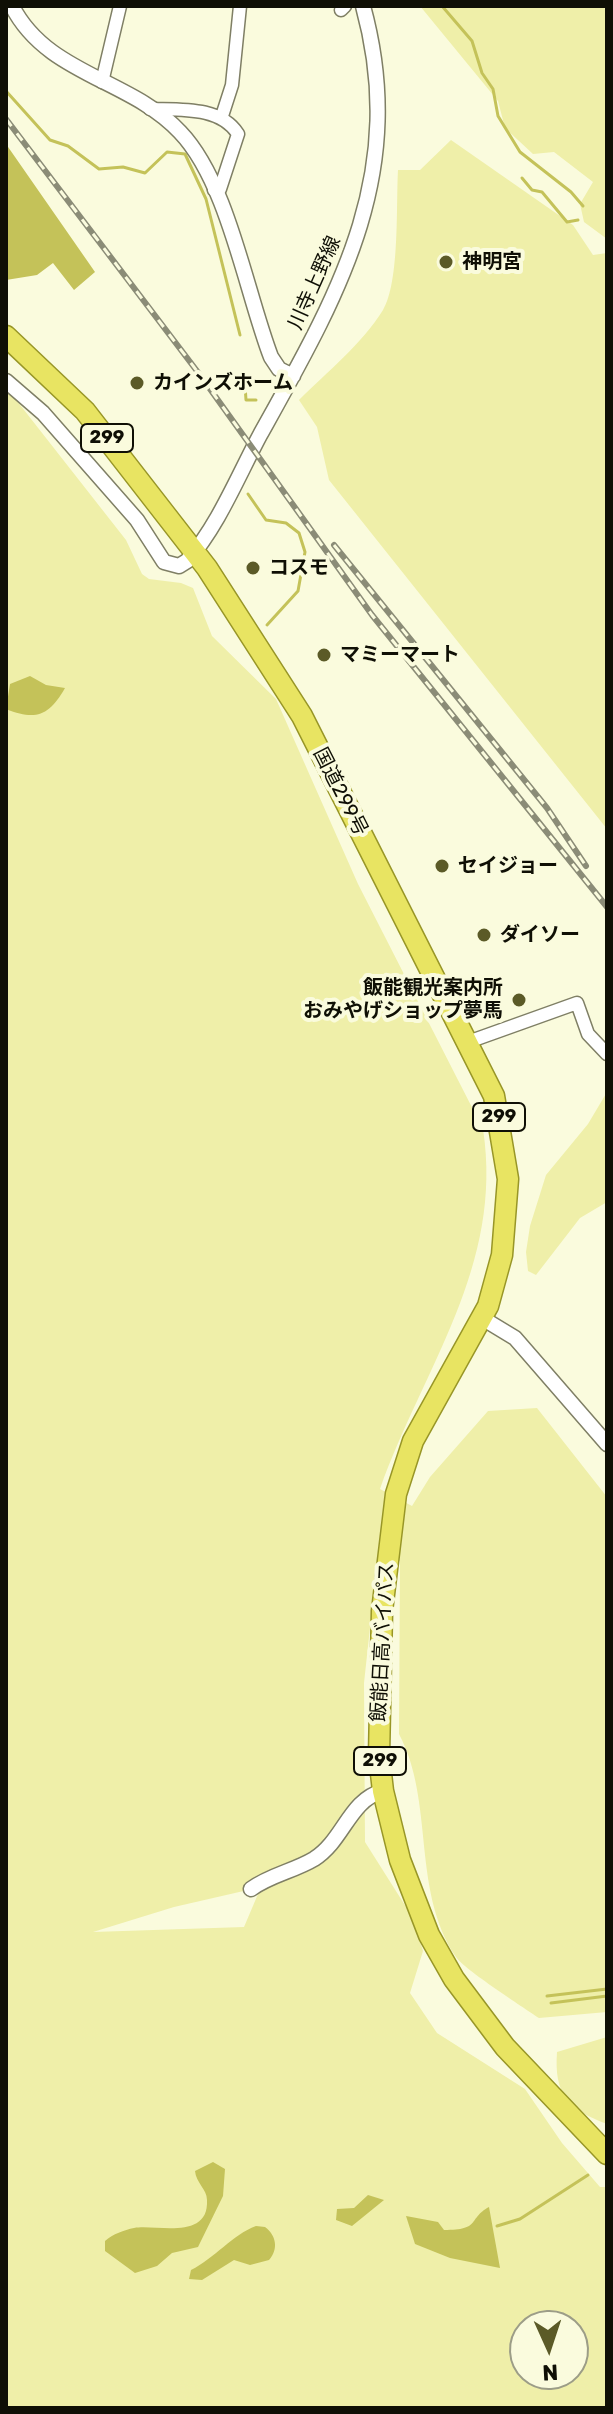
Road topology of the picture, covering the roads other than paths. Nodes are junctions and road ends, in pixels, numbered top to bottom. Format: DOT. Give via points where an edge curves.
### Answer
graph roads {
  1 [pos="12,6"];
  2 [pos="120,6"];
  3 [pos="240,6"];
  4 [pos="363,6"];
  5 [pos="102,82"];
  6 [pos="150,109"];
  7 [pos="222,116"];
  8 [pos="214,190"];
  9 [pos="6,336"];
  10 [pos="293,376"];
  11 [pos="6,381"];
  12 [pos="196,551"];
  13 [pos="468,1042"];
  14 [pos="607,1054"];
  15 [pos="482,1318"];
  16 [pos="607,1444"];
  17 [pos="383,1791"];
  18 [pos="251,1889"];
  19 [pos="607,2154"];
  1 -- 5 [label="street" via="38,42"];
  2 -- 5 [label="street"];
  3 -- 7 [label="street" via="232,85"];
  4 -- 10 [label="street, 川寺上野線" via="379,109 372,187 346,266"];
  5 -- 6 [label="street"];
  6 -- 7 [label="street"];
  6 -- 8 [label="street" via="179,130"];
  7 -- 8 [label="street" via="238,134 220,189"];
  8 -- 10 [label="street" via="271,357"];
  9 -- 12 [label="highway, 国道299号 / 299" via="85,411"];
  10 -- 12 [label="street, 川寺上野線"];
  11 -- 12 [label="street" via="75,448 137,520 164,562 179,566"];
  12 -- 13 [label="highway, 国道299号 / 299" via="302,716"];
  13 -- 14 [label="street" via="577,1003 588,1034"];
  13 -- 15 [label="highway, 国道299号 / 299" via="494,1096 508,1179 502,1255"];
  15 -- 16 [label="street" via="515,1338"];
  15 -- 17 [label="highway, 飯能日高バイパス / 299" via="413,1441 396,1494 379,1659"];
  17 -- 18 [label="street" via="362,1799 344,1830 313,1860"];
  17 -- 19 [label="highway, 飯能日高バイパス / 299" via="413,1895 454,1979 505,2047"];
}
